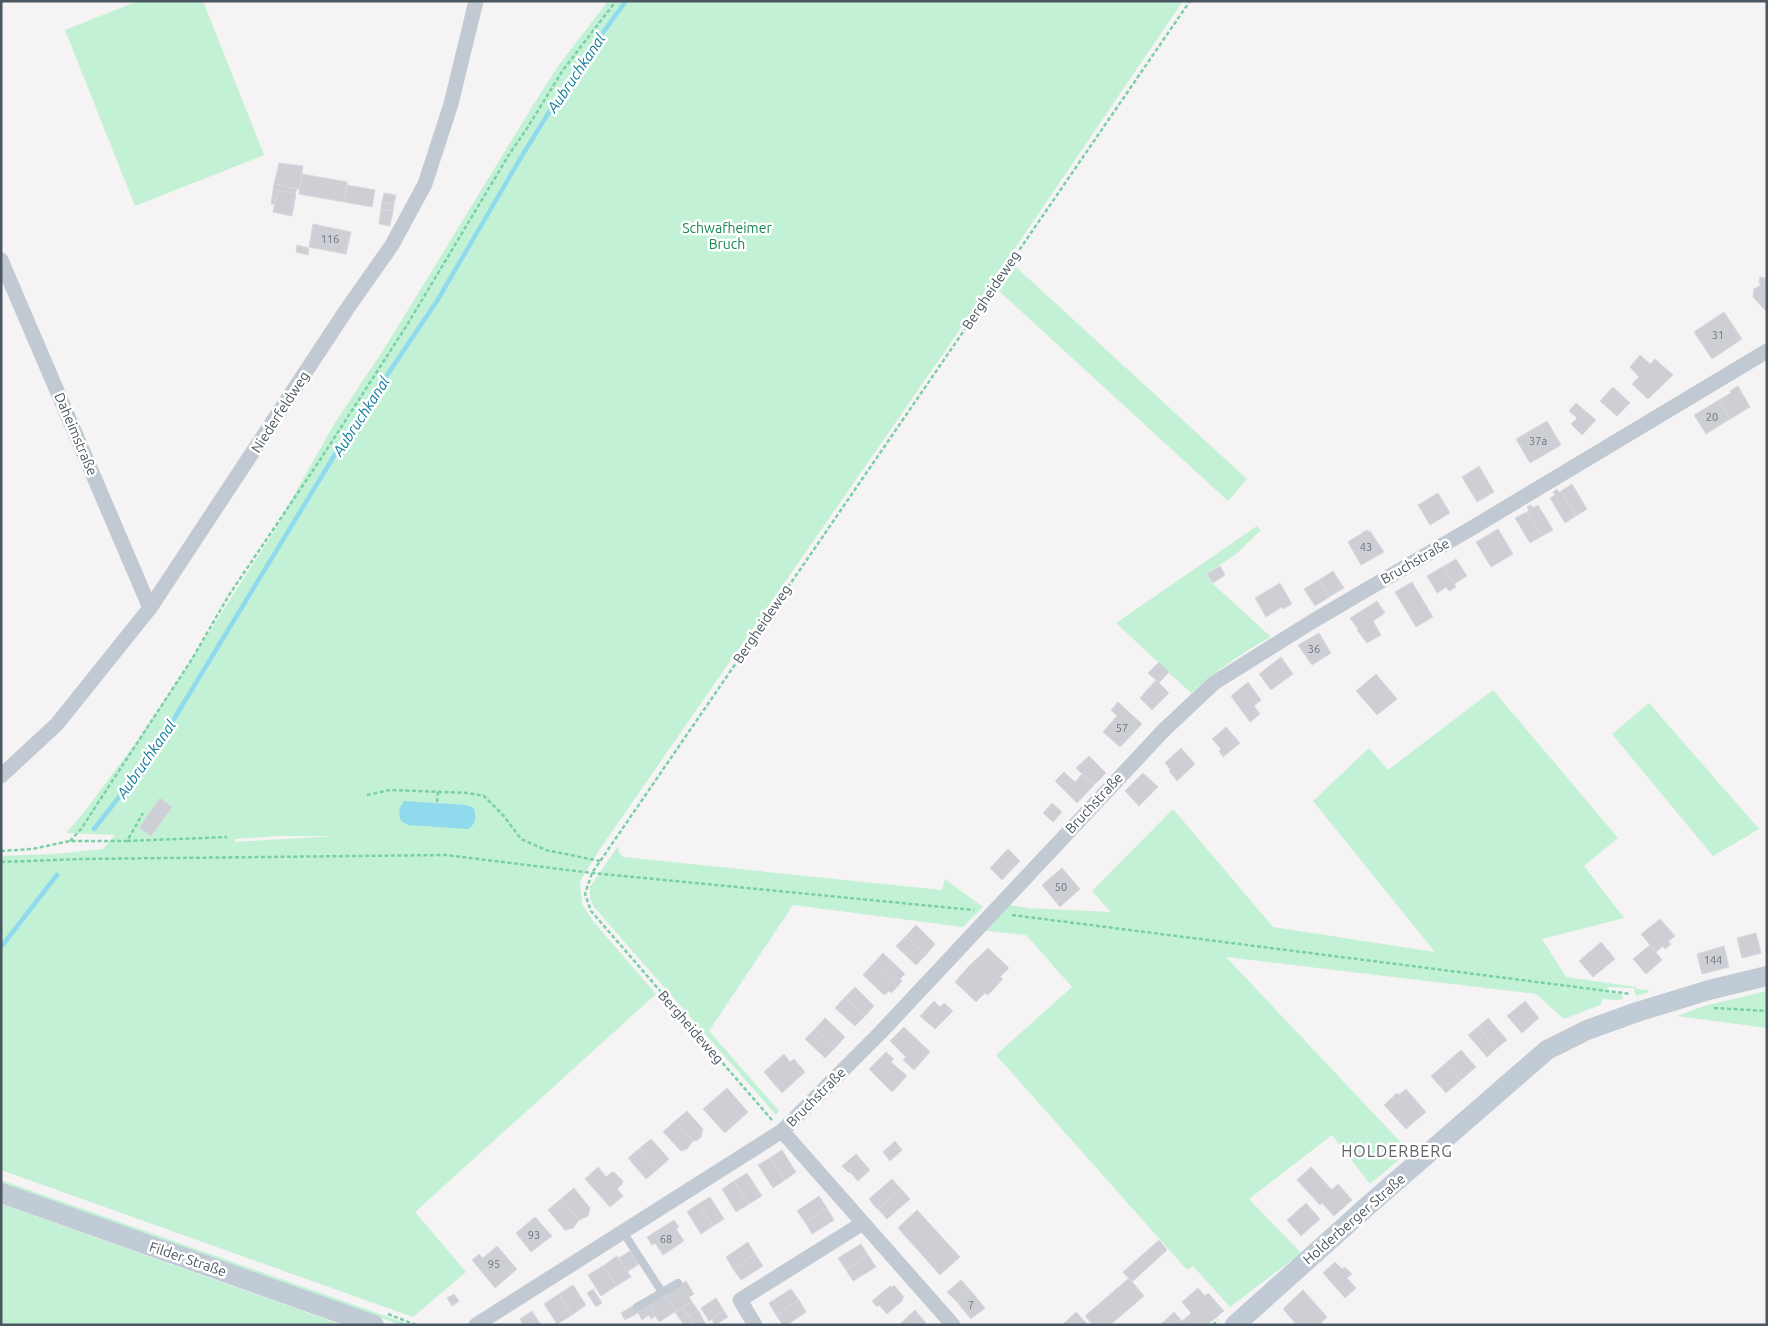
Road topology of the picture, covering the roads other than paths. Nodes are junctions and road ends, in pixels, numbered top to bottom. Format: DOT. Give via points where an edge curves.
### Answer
graph roads {
  1 [pos="476,1"];
  2 [pos="1,260"];
  3 [pos="1767,351"];
  4 [pos="150,608"];
  5 [pos="1,776"];
  6 [pos="1767,976"];
  7 [pos="782,1131"];
  8 [pos="1,1193"];
  9 [pos="863,1223"];
  10 [pos="622,1232"];
  11 [pos="678,1283"];
  12 [pos="662,1292"];
  13 [pos="638,1307"];
  14 [pos="374,1325"];
  15 [pos="476,1325"];
  16 [pos="755,1325"];
  17 [pos="953,1325"];
  18 [pos="1235,1325"];
  1 -- 4 [label="street, Niederfeldweg" via="451,104 425,184 392,245"];
  2 -- 4 [label="street, Daheimstraße"];
  3 -- 7 [label="street, Bruchstraße" via="1214,683 1164,730 881,1032"];
  4 -- 5 [label="street, Niederfeldweg" via="57,724"];
  6 -- 18 [label="main road, Holderberger Straße" via="1637,1012 1587,1030 1547,1050"];
  7 -- 9 [label="street"];
  7 -- 10 [label="street, Bruchstraße"];
  8 -- 14 [label="main road, Filder Straße"];
  9 -- 16 [label="street" via="740,1300"];
  9 -- 17 [label="street"];
  10 -- 12 [label="lane"];
  10 -- 15 [label="street, Bruchstraße"];
  11 -- 12 [label="lane"];
  12 -- 13 [label="lane"];
}
